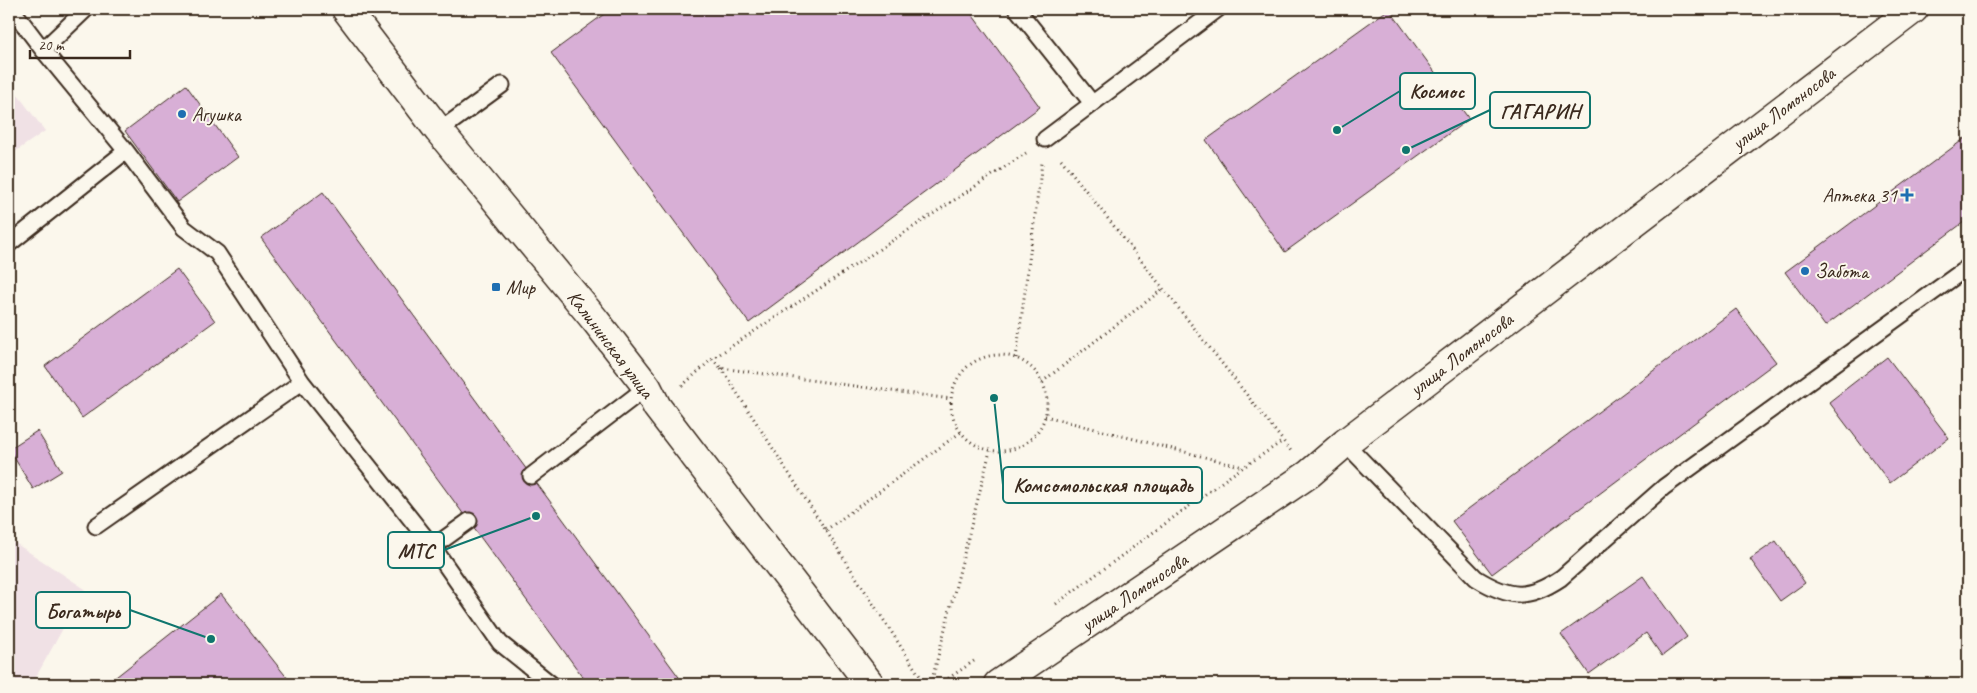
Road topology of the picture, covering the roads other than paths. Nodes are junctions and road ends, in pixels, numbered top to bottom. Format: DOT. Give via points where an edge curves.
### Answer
graph roads {
  1 [pos="12,9"];
  2 [pos="86,9"];
  3 [pos="346,9"];
  4 [pos="1017,9"];
  5 [pos="1218,9"];
  6 [pos="1914,9"];
  7 [pos="43,50"];
  8 [pos="502,85"];
  9 [pos="1092,104"];
  10 [pos="439,131"];
  11 [pos="1045,139"];
  12 [pos="126,151"];
  13 [pos="9,244"];
  14 [pos="1968,267"];
  15 [pos="302,382"];
  16 [pos="652,397"];
  17 [pos="1345,443"];
  18 [pos="532,476"];
  19 [pos="469,522"];
  20 [pos="96,526"];
  21 [pos="432,547"];
  22 [pos="550,684"];
  23 [pos="870,684"];
  24 [pos="998,684"];
  1 -- 7 [label="lane"];
  2 -- 7 [label="lane"];
  3 -- 10 [label="main road, Калининская улица"];
  4 -- 9 [label="lane"];
  5 -- 9 [label="lane"];
  6 -- 17 [label="main road, улица Ломоносова"];
  7 -- 12 [label="lane"];
  8 -- 10 [label="lane"];
  9 -- 11 [label="lane"];
  10 -- 16 [label="main road, Калининская улица" via="595,320"];
  12 -- 13 [label="lane"];
  12 -- 15 [label="lane" via="184,228 217,253"];
  14 -- 17 [label="lane" via="1664,487 1561,578 1529,595 1510,595 1476,578"];
  15 -- 20 [label="lane"];
  15 -- 21 [label="lane"];
  16 -- 18 [label="lane"];
  16 -- 23 [label="main road, Калининская улица"];
  17 -- 24 [label="main road, улица Ломоносова" via="1309,474"];
  19 -- 21 [label="lane"];
  21 -- 22 [label="lane" via="500,643"];
}
